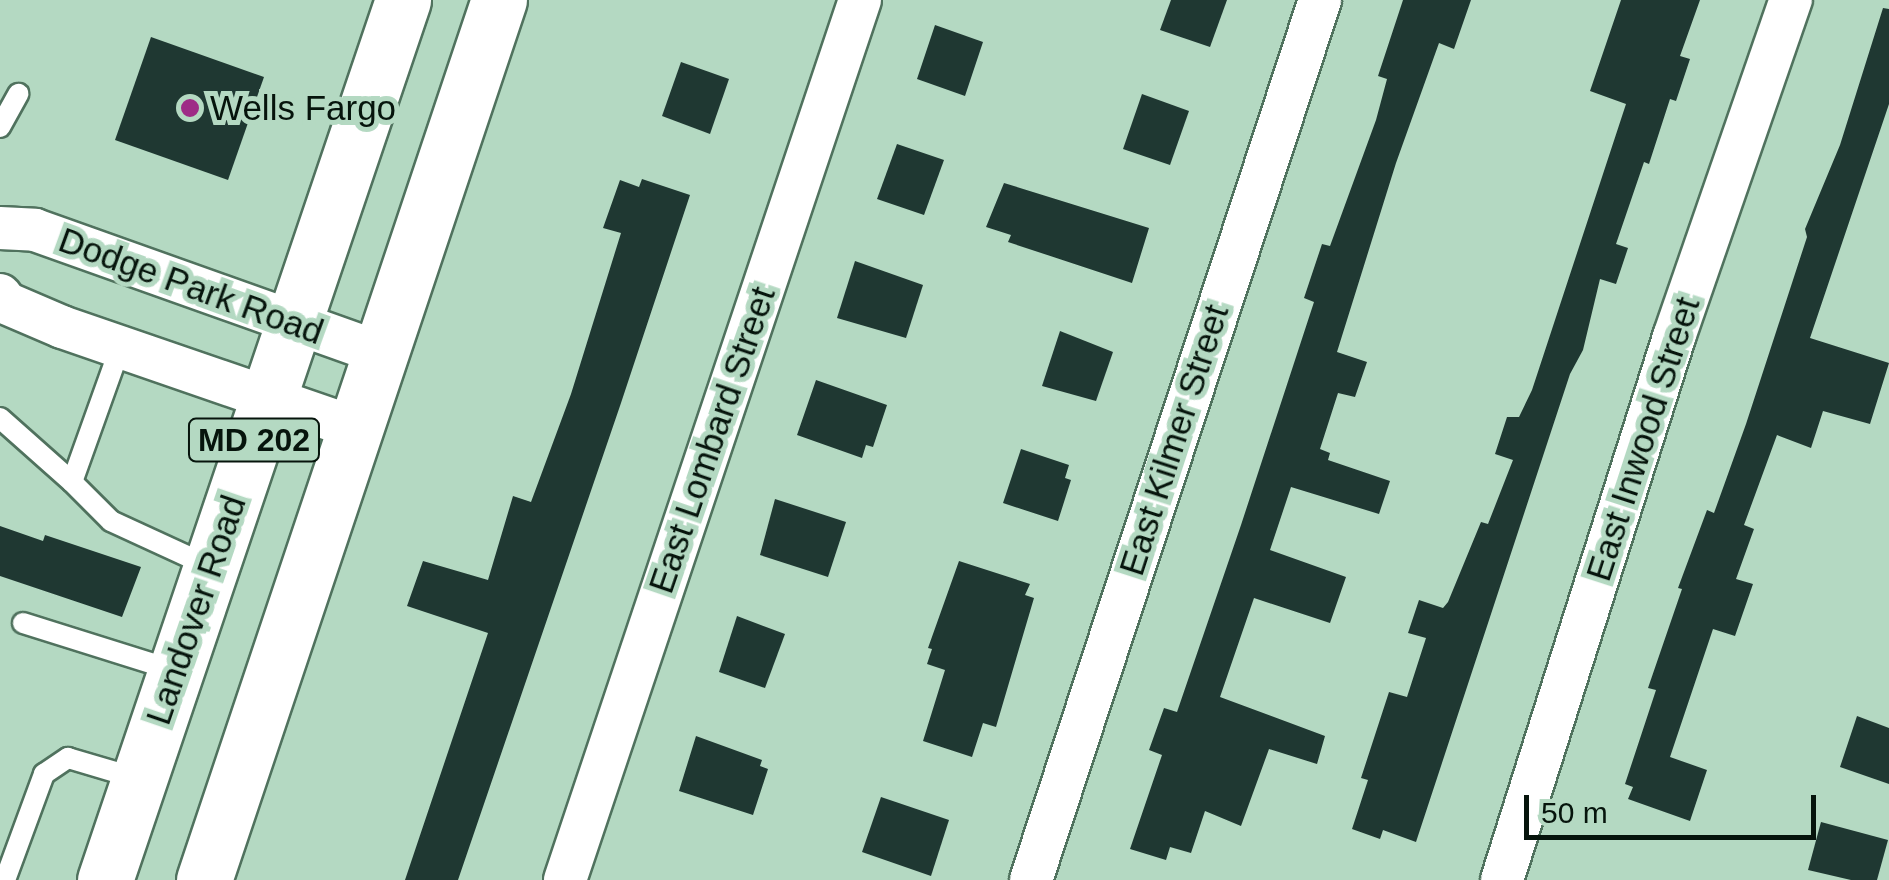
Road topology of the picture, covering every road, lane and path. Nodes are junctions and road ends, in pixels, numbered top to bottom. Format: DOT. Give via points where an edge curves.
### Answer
graph roads {
  1 [pos="403,0"];
  2 [pos="499,0"];
  3 [pos="860,0"];
  4 [pos="1320,0"];
  5 [pos="1791,0"];
  6 [pos="18,94"];
  7 [pos="0,127"];
  8 [pos="0,228"];
  9 [pos="2,308"];
  10 [pos="294,322"];
  11 [pos="120,348"];
  12 [pos="380,353"];
  13 [pos="268,399"];
  14 [pos="0,418"];
  15 [pos="355,428"];
  16 [pos="72,482"];
  17 [pos="211,566"];
  18 [pos="22,623"];
  19 [pos="175,671"];
  20 [pos="139,779"];
  21 [pos="5,880"];
  22 [pos="104,880"];
  23 [pos="204,880"];
  24 [pos="565,880"];
  25 [pos="1030,880"];
  26 [pos="1502,880"];
  1 -- 10 [label="main road, Landover Road / MD 202"];
  2 -- 12 [label="main road, MD 202"];
  3 -- 24 [label="street, East Lombard Street"];
  4 -- 25 [label="street, East Kilmer Street"];
  5 -- 26 [label="street, East Inwood Street" via="1674,337"];
  6 -- 7 [label="lane"];
  8 -- 10 [label="street, Dodge Park Road" via="35,230"];
  9 -- 11 [label="street"];
  10 -- 12 [label="street, Dodge Park Road"];
  10 -- 13 [label="main road, Landover Road / MD 202"];
  11 -- 13 [label="street"];
  11 -- 16 [label="lane"];
  12 -- 15 [label="main road, MD 202"];
  13 -- 15 [label="street"];
  13 -- 17 [label="main road, Landover Road / MD 202"];
  14 -- 16 [label="lane"];
  15 -- 23 [label="main road, MD 202"];
  16 -- 17 [label="lane" via="110,521"];
  17 -- 19 [label="main road, Landover Road / MD 202"];
  18 -- 19 [label="lane"];
  19 -- 20 [label="main road, Landover Road / MD 202"];
  20 -- 21 [label="lane" via="68,758 44,774"];
  20 -- 22 [label="main road, Landover Road / MD 202"];
}
